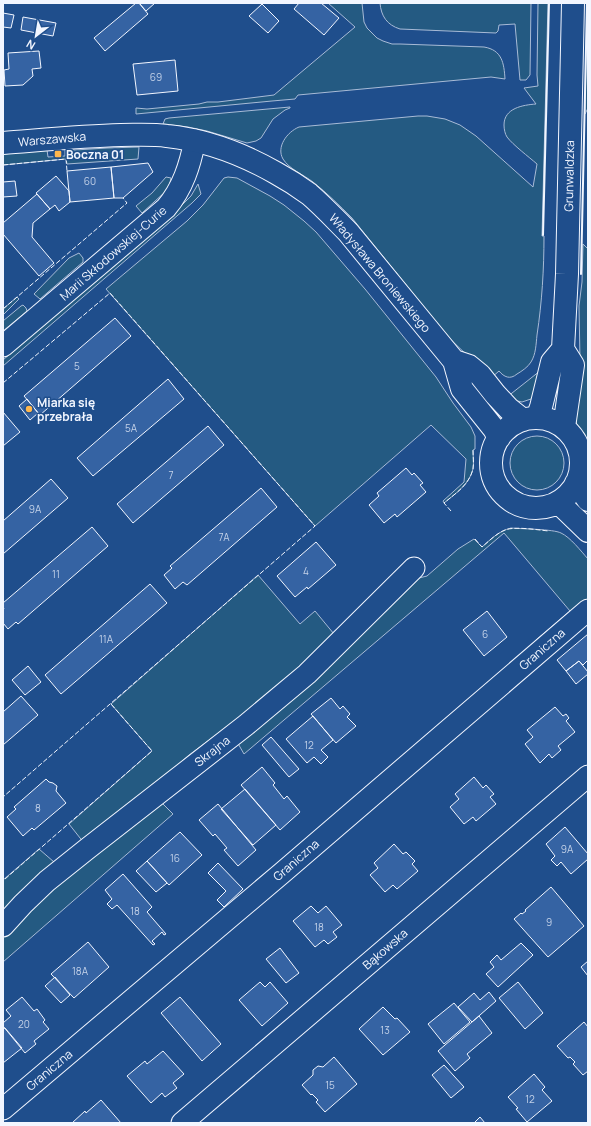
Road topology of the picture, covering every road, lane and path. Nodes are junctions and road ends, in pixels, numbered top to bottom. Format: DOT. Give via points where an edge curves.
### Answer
graph roads {
  1 [pos="573,3"];
  2 [pos="195,140"];
  3 [pos="3,143"];
  4 [pos="3,346"];
  5 [pos="563,350"];
  6 [pos="454,361"];
  7 [pos="530,419"];
  8 [pos="564,428"];
  9 [pos="499,438"];
  10 [pos="582,492"];
  11 [pos="558,502"];
  12 [pos="588,531"];
  13 [pos="414,568"];
  14 [pos="588,610"];
  15 [pos="588,776"];
  16 [pos="3,926"];
  17 [pos="3,1109"];
  18 [pos="182,1123"];
  1 -- 5 [label="street, Grunwaldzka"];
  2 -- 3 [label="street, Warszawska" via="149,134"];
  2 -- 4 [label="street, Marii Skłodowskiej-Curie" via="184,179 166,208"];
  2 -- 6 [label="street, Władysława Broniewskiego" via="239,154 308,193 358,244"];
  5 -- 7 [label="street" via="552,362 541,407"];
  5 -- 8 [label="street" via="573,365"];
  6 -- 7 [label="street, Władysława Broniewskiego" via="469,366 509,409"];
  6 -- 9 [label="street, Władysława Broniewskiego" via="462,389"];
  7 -- 8 [label="street" via="547,419"];
  7 -- 9 [label="street" via="514,424"];
  8 -- 10 [label="street" via="576,441 579,449"];
  9 -- 11 [label="street" via="491,463 500,489 515,502 525,506 547,506"];
  10 -- 11 [label="street" via="571,491"];
  11 -- 12 [label="street"];
  13 -- 16 [label="street, Skrajna" via="307,674 47,881"];
  14 -- 17 [label="street, Graniczna"];
  15 -- 18 [label="street, Bąkowska"];
}
